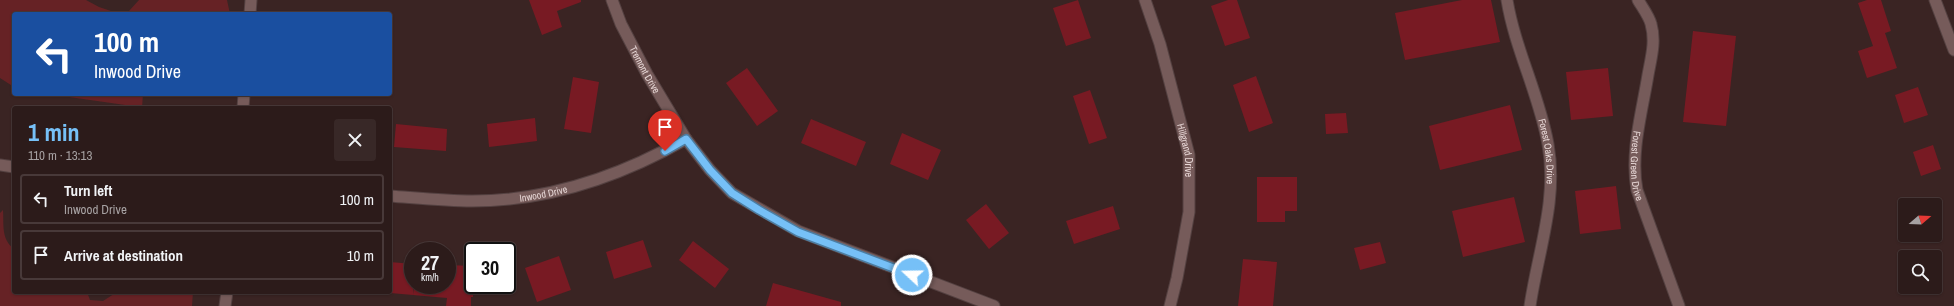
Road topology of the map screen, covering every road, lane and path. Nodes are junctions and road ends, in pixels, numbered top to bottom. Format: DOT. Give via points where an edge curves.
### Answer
graph roads {
  1 [pos="251,0"];
  2 [pos="612,0"];
  3 [pos="1145,0"];
  4 [pos="1507,0"];
  5 [pos="1638,0"];
  6 [pos="1935,0"];
  7 [pos="250,12"];
  8 [pos="1954,50"];
  9 [pos="244,96"];
  10 [pos="243,106"];
  11 [pos="686,139"];
  12 [pos="0,166"];
  13 [pos="12,167"];
  14 [pos="392,196"];
  15 [pos="227,294"];
  16 [pos="1169,305"];
  17 [pos="225,306"];
  18 [pos="994,306"];
  19 [pos="1530,306"];
  20 [pos="1679,306"];
  1 -- 7 [label="street"];
  2 -- 11 [label="street, Tremont Drive" via="621,24 647,74"];
  3 -- 16 [label="street, Hillgrand Drive" via="1162,51 1189,155 1189,212 1177,278"];
  4 -- 19 [label="street, Forest Oaks Drive" via="1511,25 1548,144 1548,221"];
  5 -- 20 [label="street, Forest Green Drive" via="1651,23 1653,41 1637,141 1635,179"];
  6 -- 8 [label="street"];
  9 -- 10 [label="street"];
  11 -- 14 [label="street, Inwood Drive" via="626,168 575,187 556,191 473,201"];
  11 -- 18 [label="street, Tremont Drive" via="732,193 798,232"];
  12 -- 13 [label="street"];
  15 -- 17 [label="street"];
}
